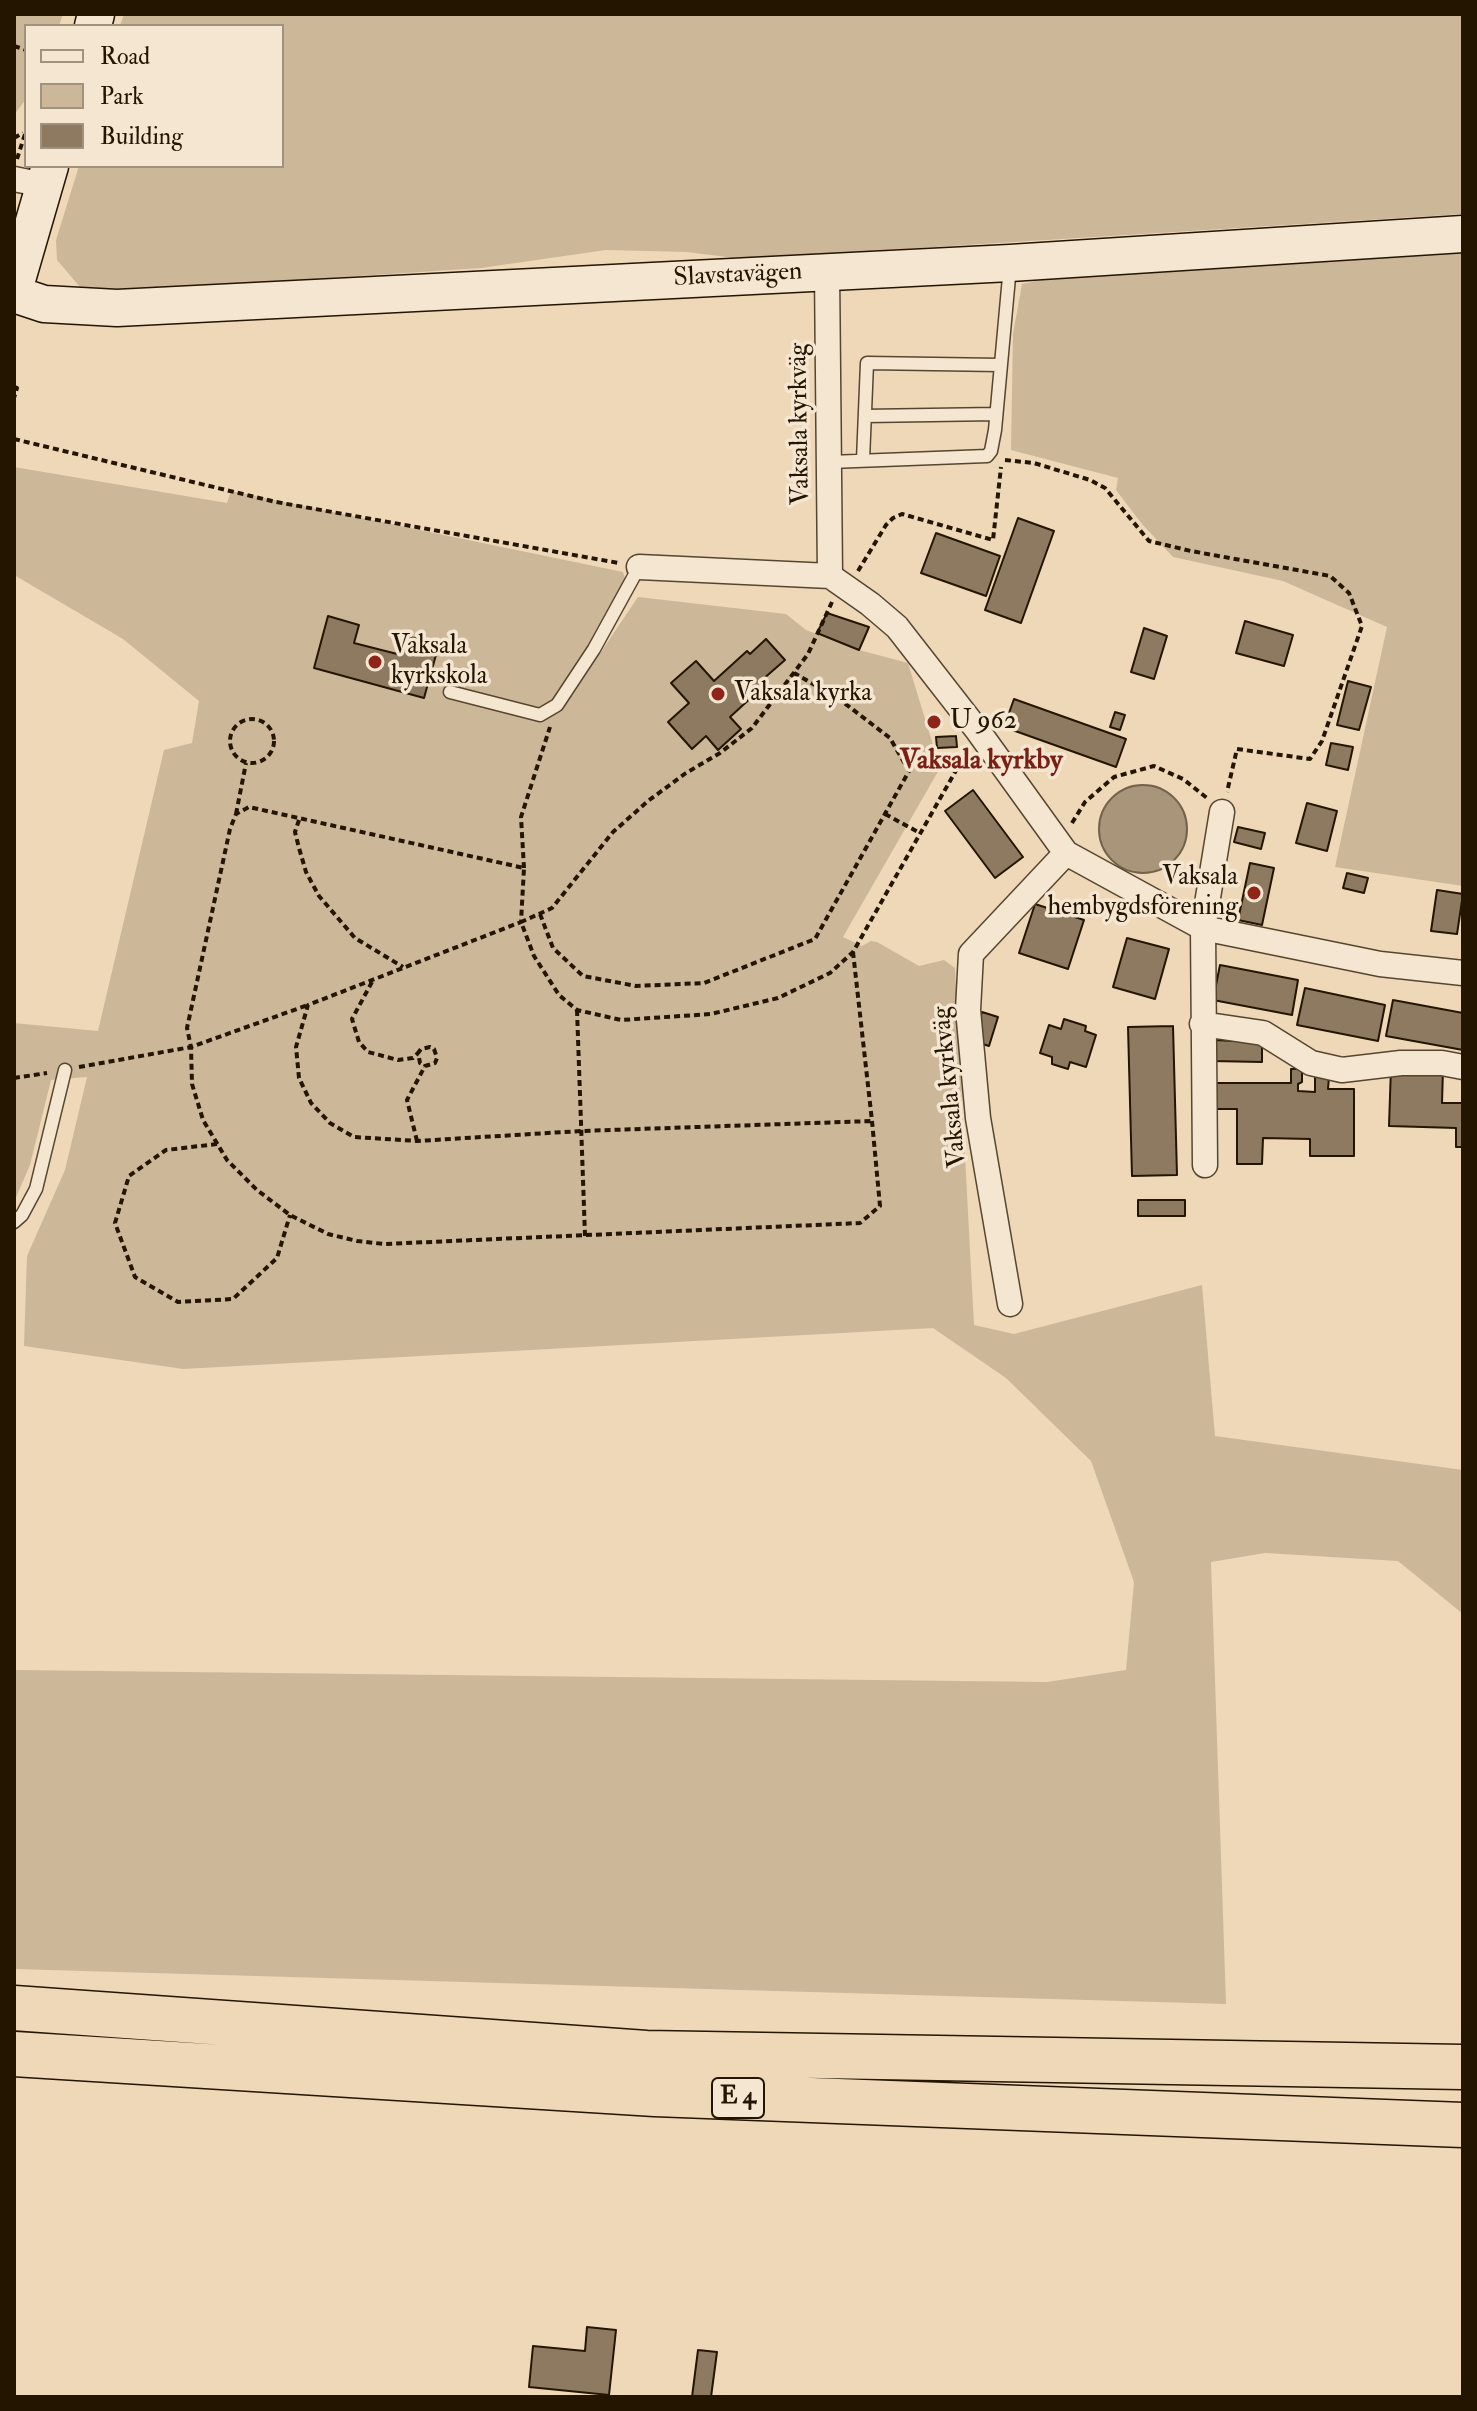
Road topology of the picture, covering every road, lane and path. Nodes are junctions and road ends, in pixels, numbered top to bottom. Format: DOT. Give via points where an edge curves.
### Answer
graph roads {
  1 [pos="31,175"];
  2 [pos="1463,234"];
  3 [pos="1010,263"];
  4 [pos="827,271"];
  5 [pos="14,292"];
  6 [pos="1000,365"];
  7 [pos="14,387"];
  8 [pos="14,398"];
  9 [pos="996,414"];
  10 [pos="865,416"];
  11 [pos="14,439"];
  12 [pos="863,460"];
  13 [pos="830,462"];
  14 [pos="639,567"];
  15 [pos="836,580"];
  16 [pos="794,673"];
  17 [pos="450,692"];
  18 [pos="557,705"];
  19 [pos="978,731"];
  20 [pos="246,763"];
  21 [pos="1222,812"];
  22 [pos="236,814"];
  23 [pos="885,814"];
  24 [pos="299,820"];
  25 [pos="920,833"];
  26 [pos="1066,853"];
  27 [pos="524,868"];
  28 [pos="540,914"];
  29 [pos="521,922"];
  30 [pos="1203,928"];
  31 [pos="853,952"];
  32 [pos="404,968"];
  33 [pos="1460,973"];
  34 [pos="373,980"];
  35 [pos="308,1005"];
  36 [pos="577,1010"];
  37 [pos="1202,1024"];
  38 [pos="191,1047"];
  39 [pos="418,1053"];
  40 [pos="425,1066"];
  41 [pos="1463,1067"];
  42 [pos="65,1070"];
  43 [pos="14,1078"];
  44 [pos="872,1121"];
  45 [pos="581,1131"];
  46 [pos="417,1141"];
  47 [pos="217,1144"];
  48 [pos="1205,1165"];
  49 [pos="290,1215"];
  50 [pos="14,1222"];
  51 [pos="585,1236"];
  52 [pos="1010,1304"];
  53 [pos="14,2008"];
  54 [pos="14,2054"];
  55 [pos="1463,2067"];
  56 [pos="1463,2125"];
  1 -- 5 [label="street"];
  2 -- 3 [label="street, Slavstavägen"];
  3 -- 4 [label="street, Slavstavägen"];
  3 -- 6 [label="lane"];
  4 -- 5 [label="street, Slavstavägen" via="117,308 44,304"];
  4 -- 13 [label="street, Vaksala kyrkväg"];
  6 -- 9 [label="lane"];
  6 -- 10 [label="lane" via="867,363"];
  7 -- 8 [label="path"];
  9 -- 10 [label="lane"];
  9 -- 12 [label="lane" via="987,456"];
  10 -- 12 [label="lane"];
  11 -- 14 [label="path" via="276,502"];
  12 -- 13 [label="lane"];
  13 -- 15 [label="street, Vaksala kyrkväg"];
  14 -- 15 [label="street"];
  14 -- 18 [label="lane"];
  15 -- 16 [label="path" via="808,654"];
  15 -- 19 [label="street" via="897,627"];
  15 -- 21 [label="path" via="861,568 886,525 902,514 993,540 1002,459 1034,463 1105,488 1149,541 1330,576 1349,593 1362,626 1322,741 1310,759 1237,749"];
  16 -- 23 [label="path" via="890,738 909,771"];
  16 -- 28 [label="path" via="752,728 613,832 571,887"];
  17 -- 18 [label="lane" via="540,715"];
  18 -- 27 [label="path" via="521,817"];
  19 -- 25 [label="path"];
  19 -- 26 [label="street"];
  20 -- 20 [label="path" via="231,748 230,736 236,725 259,719 275,737 273,750 257,763"];
  20 -- 22 [label="path"];
  21 -- 26 [label="path" via="1183,779 1154,766 1114,777 1085,802 1072,821"];
  21 -- 30 [label="street"];
  22 -- 24 [label="path" via="249,807"];
  22 -- 38 [label="path" via="187,1028"];
  23 -- 25 [label="path"];
  23 -- 28 [label="path" via="815,939 704,983 636,986 583,976 553,948"];
  24 -- 27 [label="path"];
  24 -- 32 [label="path" via="299,848 319,896 355,938"];
  25 -- 31 [label="path"];
  26 -- 30 [label="street"];
  26 -- 52 [label="street, Vaksala kyrkväg" via="971,954 968,1010 978,1118"];
  27 -- 29 [label="path"];
  28 -- 29 [label="path"];
  29 -- 32 [label="path"];
  29 -- 36 [label="path" via="534,956 559,995"];
  30 -- 33 [label="street" via="1380,964"];
  30 -- 37 [label="street"];
  31 -- 36 [label="path" via="830,973 778,998 711,1014 621,1020"];
  31 -- 44 [label="path"];
  32 -- 34 [label="path"];
  34 -- 35 [label="path"];
  34 -- 39 [label="path" via="352,1019 359,1042 368,1052 398,1060"];
  35 -- 38 [label="path"];
  35 -- 46 [label="path" via="296,1047 299,1078 311,1103 354,1137"];
  36 -- 45 [label="path"];
  37 -- 41 [label="street" via="1263,1033 1311,1063 1342,1070 1401,1063"];
  37 -- 48 [label="street"];
  38 -- 42 [label="path"];
  38 -- 47 [label="path" via="192,1084"];
  39 -- 40 [label="path"];
  39 -- 40 [label="path" via="430,1047 436,1053 435,1063"];
  40 -- 46 [label="path" via="407,1100"];
  42 -- 43 [label="path"];
  42 -- 50 [label="lane" via="36,1189"];
  44 -- 45 [label="path"];
  44 -- 51 [label="path" via="880,1206 860,1223"];
  45 -- 46 [label="path"];
  45 -- 51 [label="path"];
  47 -- 49 [label="path" via="247,1180"];
  47 -- 49 [label="path" via="166,1150 129,1176 115,1223 135,1277 178,1302 233,1299 277,1258"];
  49 -- 51 [label="path" via="328,1234 384,1244"];
  53 -- 55 [label="highway, E 4" via="646,2053"];
  54 -- 56 [label="highway, E 4" via="655,2094"];
}
